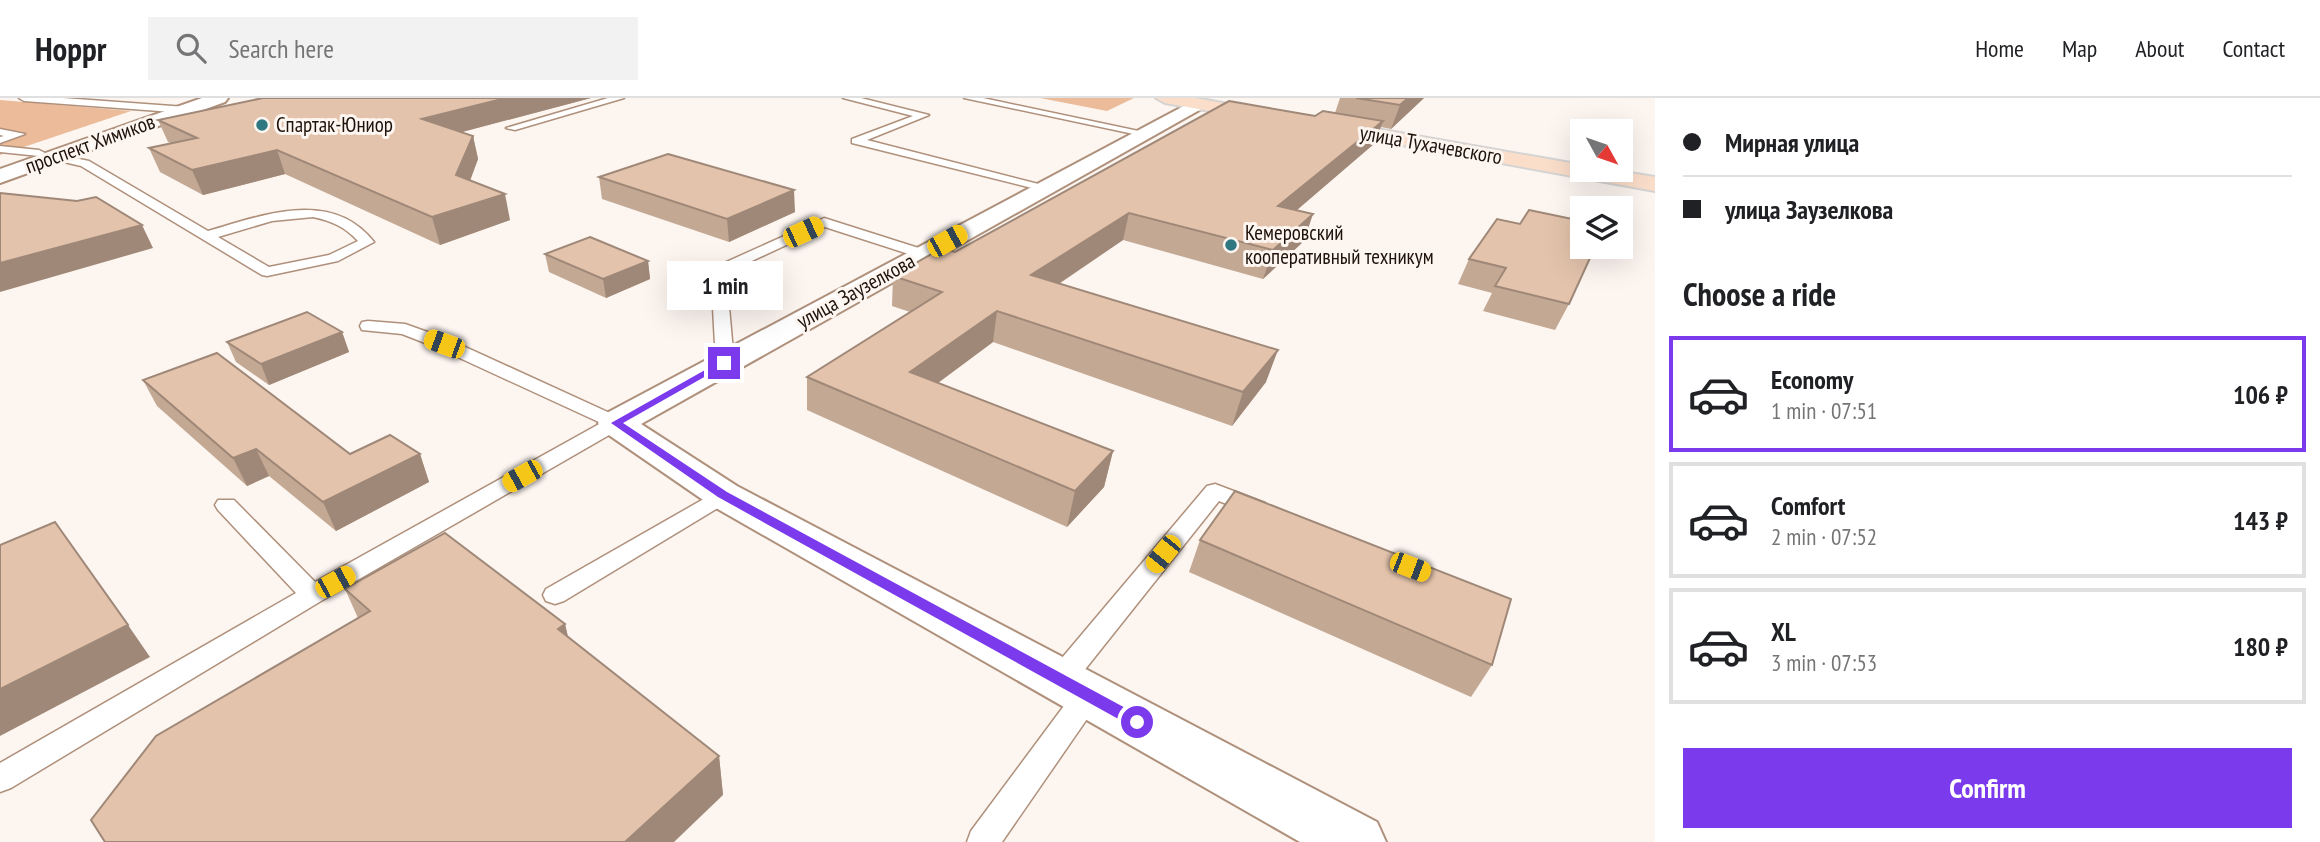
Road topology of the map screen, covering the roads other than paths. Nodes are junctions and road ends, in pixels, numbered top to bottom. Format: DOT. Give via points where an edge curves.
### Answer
graph roads {
  1 [pos="24,98"];
  2 [pos="219,98"];
  3 [pos="619,98"];
  4 [pos="848,98"];
  5 [pos="969,98"];
  6 [pos="1165,98"];
  7 [pos="1202,100"];
  8 [pos="183,105"];
  9 [pos="1297,118"];
  10 [pos="510,128"];
  11 [pos="0,132"];
  12 [pos="1143,133"];
  13 [pos="0,140"];
  14 [pos="0,149"];
  15 [pos="47,155"];
  16 [pos="1570,161"];
  17 [pos="0,167"];
  18 [pos="1633,172"];
  19 [pos="0,176"];
  20 [pos="1655,176"];
  21 [pos="1655,184"];
  22 [pos="1044,187"];
  23 [pos="209,235"];
  24 [pos="923,254"];
  25 [pos="368,326"];
  26 [pos="724,363"];
  27 [pos="616,423"];
  28 [pos="723,495"];
  29 [pos="226,505"];
  30 [pos="1279,516"];
  31 [pos="312,595"];
  32 [pos="555,595"];
  33 [pos="1074,687"];
  34 [pos="0,779"];
  35 [pos="983,842"];
  36 [pos="1356,842"];
  1 -- 8 [label="lane"];
  2 -- 8 [label="street, проспект Химиков"];
  3 -- 10 [label="lane"];
  4 -- 22 [label="lane" via="924,115 856,141"];
  5 -- 12 [label="lane"];
  6 -- 7 [label="main road, улица Тухачевского"];
  7 -- 9 [label="main road, улица Тухачевского"];
  7 -- 12 [label="street, улица Заузелкова"];
  8 -- 15 [label="street, проспект Химиков"];
  9 -- 16 [label="main road, улица Тухачевского"];
  9 -- 21 [label="main road, улица Тухачевского"];
  11 -- 13 [label="lane" via="20,134"];
  12 -- 22 [label="street, улица Заузелкова"];
  14 -- 15 [label="lane"];
  15 -- 17 [label="street, проспект Химиков"];
  15 -- 19 [label="street, проспект Химиков"];
  15 -- 23 [label="lane" via="85,163"];
  18 -- 20 [label="main road"];
  22 -- 24 [label="street, улица Заузелкова"];
  23 -- 23 [label="lane" via="296,211 327,216 357,229 367,242 333,258 267,272"];
  24 -- 26 [label="street, улица Заузелкова"];
  24 -- 26 [label="lane" via="824,222 718,271"];
  25 -- 27 [label="lane" via="405,329 444,344"];
  26 -- 27 [label="street, улица Заузелкова"];
  27 -- 28 [label="street"];
  27 -- 31 [label="lane"];
  28 -- 32 [label="lane"];
  28 -- 33 [label="street"];
  29 -- 31 [label="lane"];
  30 -- 33 [label="lane" via="1215,491"];
  31 -- 34 [label="lane"];
  33 -- 35 [label="lane"];
  33 -- 36 [label="street"];
}
